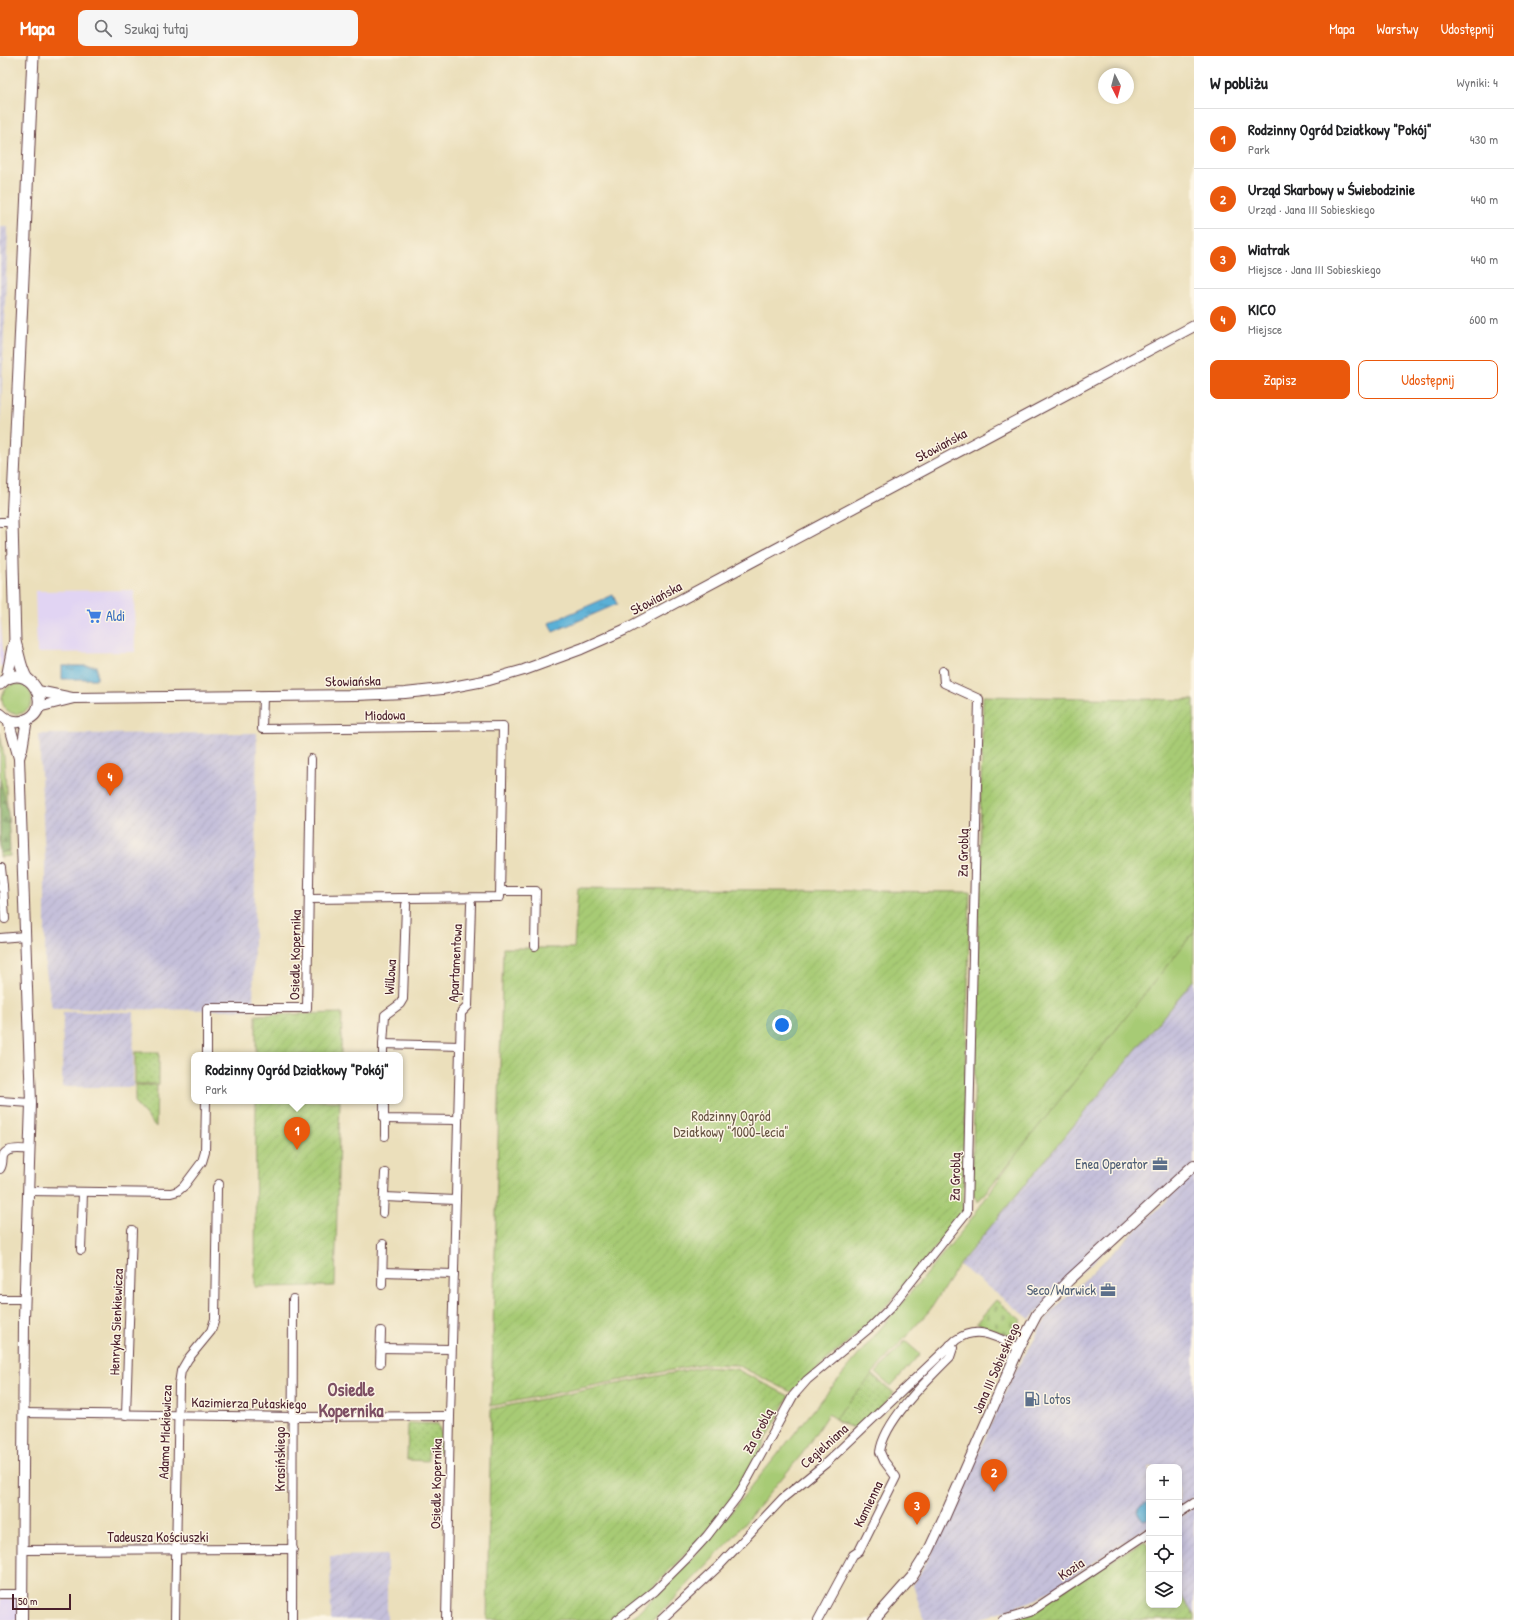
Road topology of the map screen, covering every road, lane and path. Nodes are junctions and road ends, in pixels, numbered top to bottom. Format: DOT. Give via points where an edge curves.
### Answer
graph roads {
  1 [pos="33,56"];
  2 [pos="1194,326"];
  3 [pos="0,522"];
  4 [pos="12,522"];
  5 [pos="15,642"];
  6 [pos="943,671"];
  7 [pos="27,679"];
  8 [pos="4,681"];
  9 [pos="38,691"];
  10 [pos="263,697"];
  11 [pos="74,698"];
  12 [pos="38,707"];
  13 [pos="4,717"];
  14 [pos="27,719"];
  15 [pos="19,758"];
  16 [pos="311,759"];
  17 [pos="0,868"];
  18 [pos="2,886"];
  19 [pos="500,891"];
  20 [pos="309,899"];
  21 [pos="471,904"];
  22 [pos="406,905"];
  23 [pos="5,919"];
  24 [pos="25,936"];
  25 [pos="0,938"];
  26 [pos="535,946"];
  27 [pos="383,1044"];
  28 [pos="460,1046"];
  29 [pos="207,1052"];
  30 [pos="383,1052"];
  31 [pos="0,1101"];
  32 [pos="31,1103"];
  33 [pos="206,1104"];
  34 [pos="384,1104"];
  35 [pos="385,1119"];
  36 [pos="457,1120"];
  37 [pos="385,1136"];
  38 [pos="30,1150"];
  39 [pos="1194,1165"];
  40 [pos="0,1169"];
  41 [pos="384,1172"];
  42 [pos="219,1184"];
  43 [pos="28,1191"];
  44 [pos="83,1192"];
  45 [pos="384,1197"];
  46 [pos="456,1200"];
  47 [pos="384,1213"];
  48 [pos="132,1230"];
  49 [pos="383,1244"];
  50 [pos="81,1250"];
  51 [pos="382,1272"];
  52 [pos="454,1274"];
  53 [pos="382,1285"];
  54 [pos="0,1299"];
  55 [pos="24,1299"];
  56 [pos="294,1299"];
  57 [pos="381,1331"];
  58 [pos="950,1345"];
  59 [pos="380,1348"];
  60 [pos="1019,1348"];
  61 [pos="451,1349"];
  62 [pos="380,1363"];
  63 [pos="23,1413"];
  64 [pos="126,1415"];
  65 [pos="178,1415"];
  66 [pos="450,1416"];
  67 [pos="294,1417"];
  68 [pos="1194,1503"];
  69 [pos="1182,1511"];
  70 [pos="1146,1535"];
  71 [pos="175,1549"];
  72 [pos="293,1549"];
  73 [pos="23,1550"];
  74 [pos="0,1594"];
  75 [pos="22,1594"];
  76 [pos="22,1620"];
  77 [pos="175,1620"];
  78 [pos="292,1620"];
  79 [pos="446,1620"];
  80 [pos="617,1620"];
  81 [pos="662,1620"];
  82 [pos="818,1620"];
  83 [pos="874,1620"];
  84 [pos="1003,1620"];
  1 -- 4 [label="main road"];
  2 -- 10 [label="street, Słowiańska" via="624,630 564,656 489,680 442,689 383,695"];
  3 -- 4 [label="street"];
  4 -- 5 [label="main road"];
  5 -- 7 [label="main road" via="22,671"];
  5 -- 8 [label="main road"];
  6 -- 80 [label="street, Za Groblą" via="944,683 979,699 967,1212 891,1307 872,1326 806,1380 793,1396 737,1497 707,1536 654,1591"];
  7 -- 8 [label="main road" via="17,676"];
  7 -- 9 [label="main road"];
  9 -- 11 [label="street, Słowiańska"];
  9 -- 12 [label="main road"];
  10 -- 11 [label="street, Słowiańska"];
  10 -- 19 [label="street, Miodowa" via="262,729 503,726"];
  11 -- 12 [label="street, Słowiańska"];
  12 -- 14 [label="main road"];
  13 -- 14 [label="main road" via="21,721"];
  13 -- 15 [label="street"];
  14 -- 15 [label="street"];
  15 -- 24 [label="street"];
  16 -- 20 [label="street, Osiedle Kopernika"];
  17 -- 18 [label="street"];
  18 -- 23 [label="street"];
  19 -- 20 [label="street, Osiedle Kopernika" via="500,897"];
  19 -- 26 [label="street" via="536,891"];
  20 -- 29 [label="street, Osiedle Kopernika" via="307,1008 207,1008"];
  21 -- 28 [label="street, Apartamentowa" via="468,1006 461,1013"];
  22 -- 27 [label="street, Willowa" via="403,999 385,1015"];
  24 -- 25 [label="street"];
  24 -- 32 [label="street"];
  27 -- 28 [label="street"];
  27 -- 30 [label="street"];
  28 -- 36 [label="street, Osiedle Kopernika"];
  31 -- 32 [label="street"];
  32 -- 38 [label="street"];
  33 -- 44 [label="street" via="205,1152 202,1162 178,1190 171,1193"];
  34 -- 35 [label="street"];
  35 -- 36 [label="street"];
  35 -- 37 [label="street"];
  36 -- 46 [label="street, Osiedle Kopernika"];
  38 -- 40 [label="street" via="6,1152"];
  38 -- 43 [label="street"];
  39 -- 60 [label="street, Jana III Sobieskiego" via="1047,1302 1031,1323"];
  41 -- 45 [label="street"];
  42 -- 65 [label="street, Adama Mickiewicza" via="215,1319 211,1331 181,1371"];
  43 -- 44 [label="street"];
  43 -- 55 [label="street"];
  44 -- 50 [label="street"];
  45 -- 46 [label="street"];
  45 -- 47 [label="street"];
  46 -- 52 [label="street, Osiedle Kopernika"];
  48 -- 64 [label="street, Henryka Sienkiewicza"];
  49 -- 51 [label="street"];
  51 -- 52 [label="street"];
  51 -- 53 [label="street"];
  52 -- 61 [label="street, Osiedle Kopernika"];
  54 -- 55 [label="street"];
  55 -- 63 [label="street"];
  56 -- 67 [label="street, Krasińskiego"];
  57 -- 59 [label="street"];
  58 -- 60 [label="street, Cegielniana" via="961,1336 976,1332"];
  58 -- 81 [label="street, Cegielniana" via="825,1464 783,1498 719,1566"];
  58 -- 82 [label="street, Kamienna" via="953,1348 950,1357 912,1398 888,1431 880,1452 896,1477 859,1551 853,1555"];
  59 -- 61 [label="street"];
  59 -- 62 [label="street"];
  60 -- 83 [label="street, Jana III Sobieskiego" via="927,1553 912,1577"];
  61 -- 66 [label="street, Osiedle Kopernika"];
  63 -- 64 [label="street, Kazimierza Pułaskiego"];
  63 -- 73 [label="street"];
  64 -- 65 [label="street, Kazimierza Pułaskiego"];
  65 -- 67 [label="street, Kazimierza Pułaskiego"];
  65 -- 71 [label="street, Adama Mickiewicza"];
  66 -- 67 [label="street, Kazimierza Pułaskiego"];
  66 -- 79 [label="street, Osiedle Kopernika"];
  67 -- 72 [label="street, Krasińskiego"];
  68 -- 69 [label="street"];
  70 -- 84 [label="street, Kozia" via="1030,1612"];
  71 -- 72 [label="street, Tadeusza Kościuszki"];
  71 -- 73 [label="street, Tadeusza Kościuszki"];
  71 -- 77 [label="street, Adama Mickiewicza"];
  72 -- 78 [label="street, Krasińskiego"];
  73 -- 75 [label="street"];
  74 -- 75 [label="street"];
  75 -- 76 [label="street"];
}
